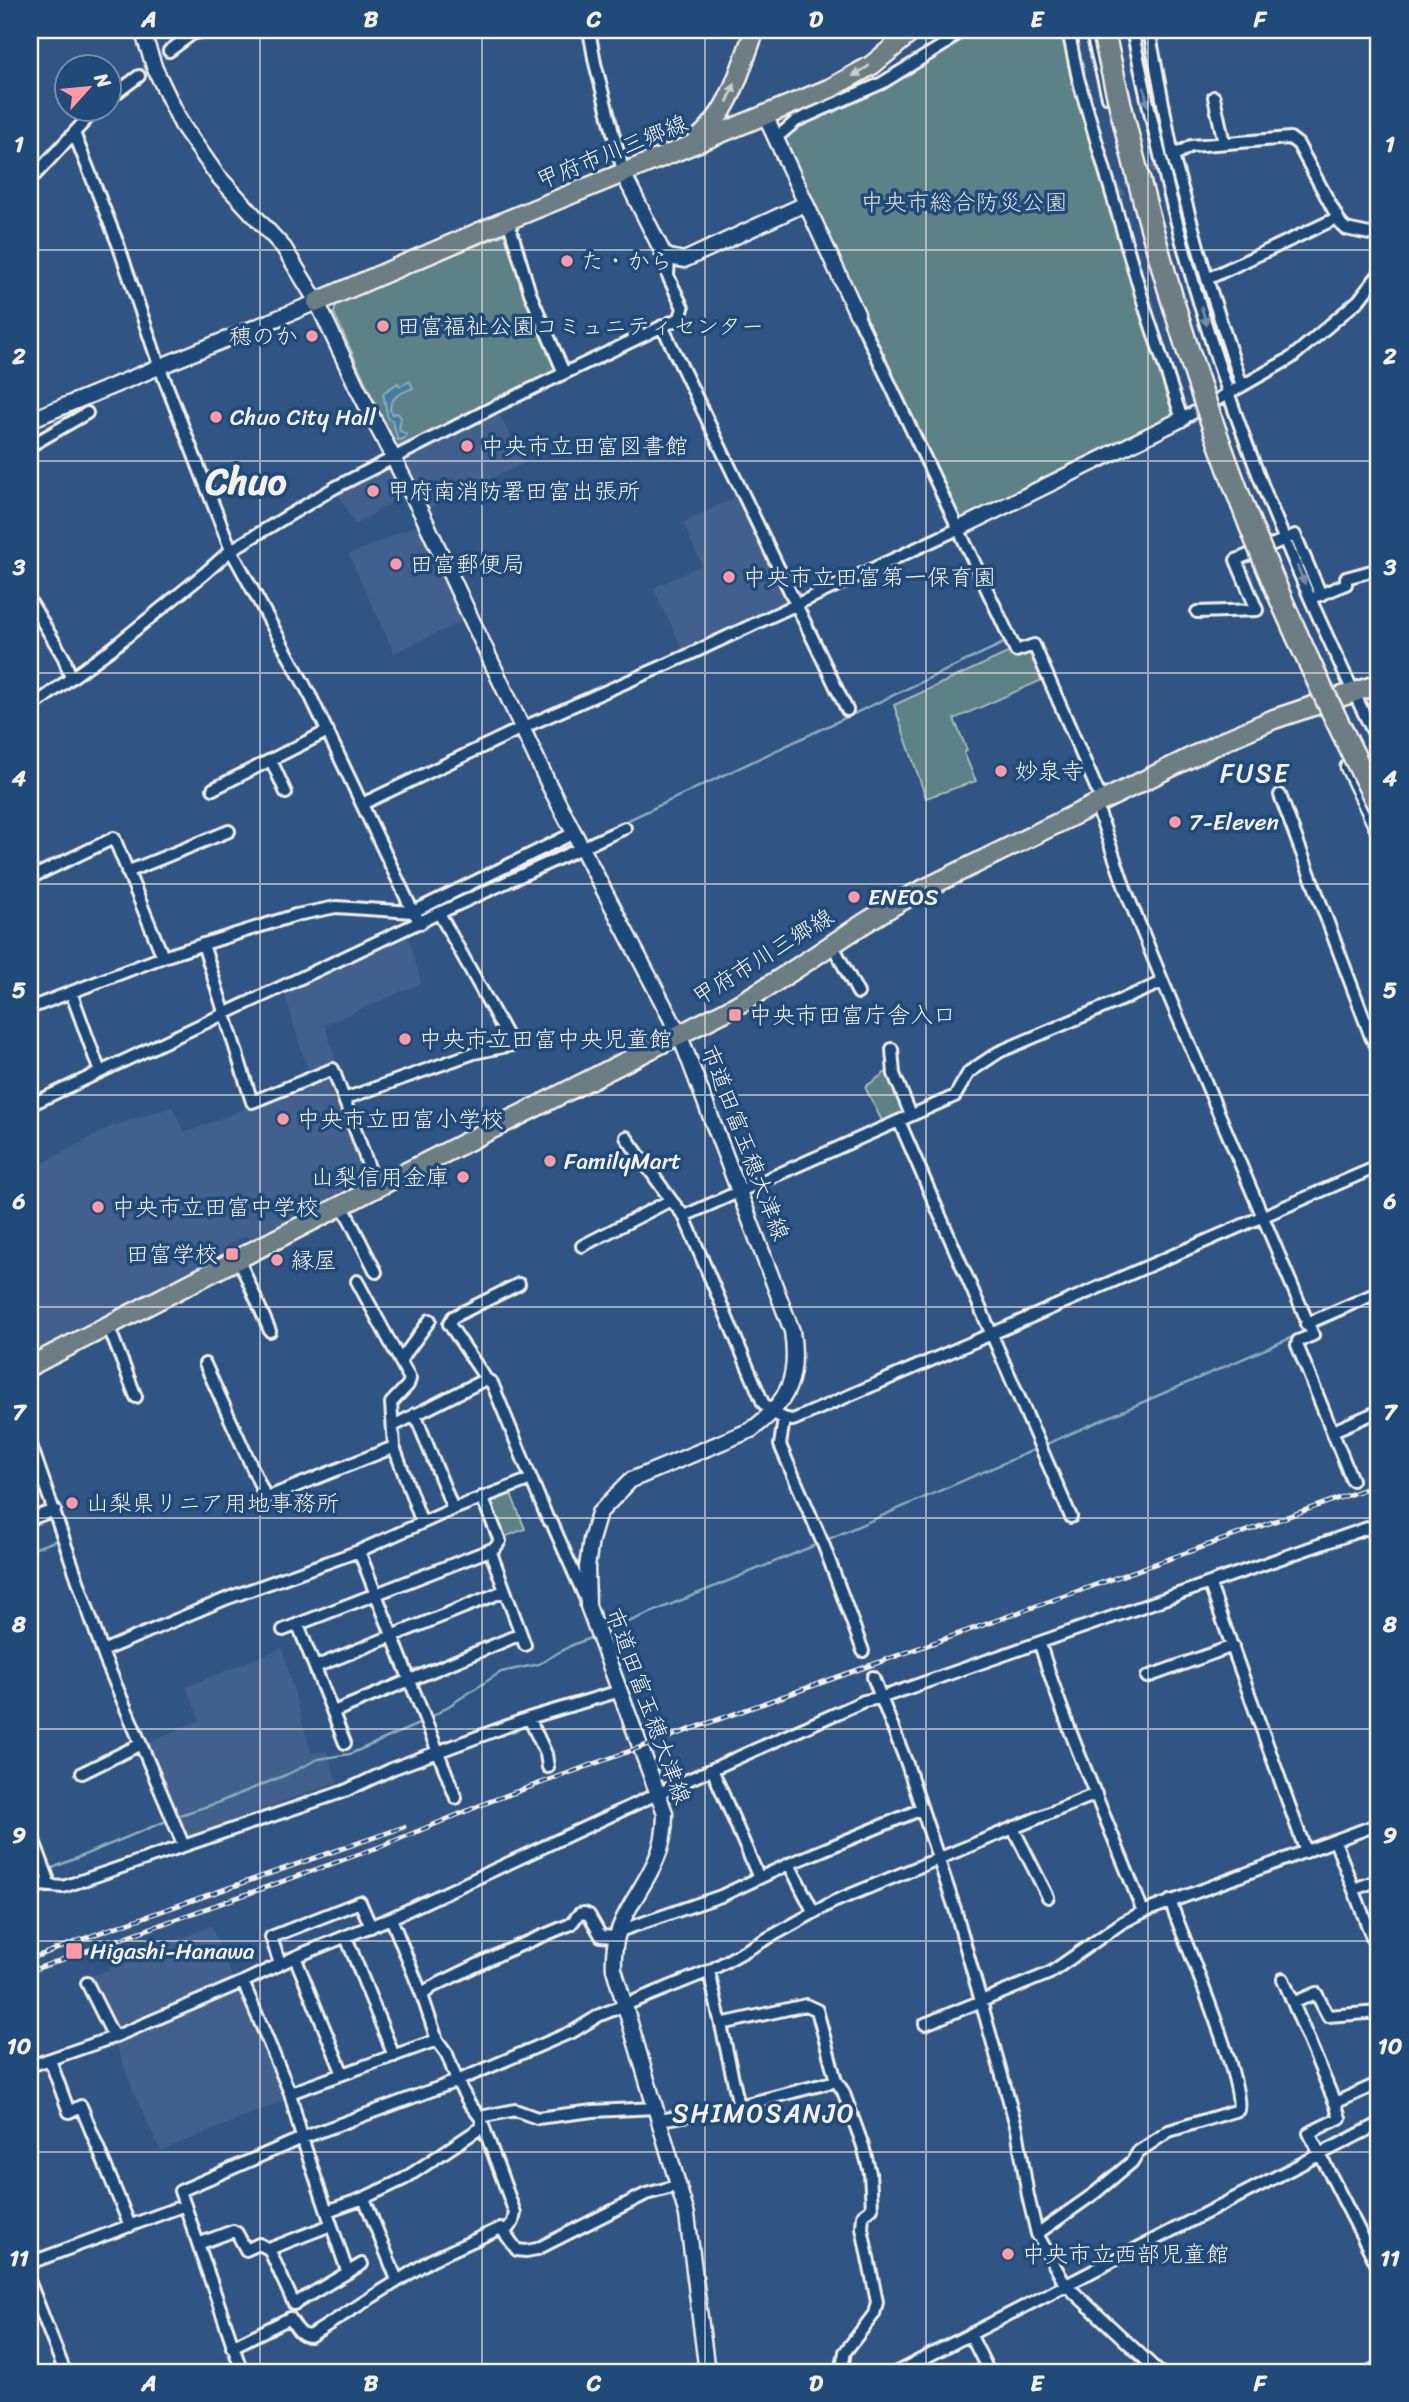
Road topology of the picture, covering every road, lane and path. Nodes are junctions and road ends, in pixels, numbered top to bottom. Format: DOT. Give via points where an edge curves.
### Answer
graph roads {
  1 [pos="142,30"];
  2 [pos="208,30"];
  3 [pos="589,30"];
  4 [pos="755,30"];
  5 [pos="914,30"];
  6 [pos="961,30"];
  7 [pos="1068,30"];
  8 [pos="1091,30"];
  9 [pos="1103,30"];
  10 [pos="1117,30"];
  11 [pos="1132,30"];
  12 [pos="1149,30"];
  13 [pos="169,51"];
  14 [pos="139,76"];
  15 [pos="122,89"];
  16 [pos="1214,97"];
  17 [pos="765,115"];
  18 [pos="84,122"];
  19 [pos="74,133"];
  20 [pos="776,138"];
  21 [pos="1224,143"];
  22 [pos="690,145"];
  23 [pos="1173,156"];
  24 [pos="624,175"];
  25 [pos="30,178"];
  26 [pos="805,204"];
  27 [pos="1338,218"];
  28 [pos="508,220"];
  29 [pos="1379,236"];
  30 [pos="669,257"];
  31 [pos="1379,274"];
  32 [pos="1207,279"];
  33 [pos="317,302"];
  34 [pos="857,314"];
  35 [pos="662,326"];
  36 [pos="160,368"];
  37 [pos="564,373"];
  38 [pos="1242,386"];
  39 [pos="1224,397"];
  40 [pos="1198,411"];
  41 [pos="87,413"];
  42 [pos="1182,419"];
  43 [pos="30,420"];
  44 [pos="30,446"];
  45 [pos="393,457"];
  46 [pos="958,529"];
  47 [pos="1286,538"];
  48 [pos="231,550"];
  49 [pos="1252,552"];
  50 [pos="1379,569"];
  51 [pos="1316,596"];
  52 [pos="30,601"];
  53 [pos="794,604"];
  54 [pos="1198,612"];
  55 [pos="71,678"];
  56 [pos="1379,684"];
  57 [pos="1354,693"];
  58 [pos="1318,704"];
  59 [pos="30,708"];
  60 [pos="847,710"];
  61 [pos="522,728"];
  62 [pos="328,731"];
  63 [pos="1379,744"];
  64 [pos="271,760"];
  65 [pos="1379,774"];
  66 [pos="213,789"];
  67 [pos="286,793"];
  68 [pos="1280,795"];
  69 [pos="1099,803"];
  70 [pos="362,804"];
  71 [pos="1379,806"];
  72 [pos="625,828"];
  73 [pos="229,831"];
  74 [pos="1379,832"];
  75 [pos="579,842"];
  76 [pos="127,872"];
  77 [pos="30,878"];
  78 [pos="439,913"];
  79 [pos="417,918"];
  80 [pos="203,944"];
  81 [pos="832,944"];
  82 [pos="163,957"];
  83 [pos="1163,982"];
  84 [pos="71,992"];
  85 [pos="858,993"];
  86 [pos="30,1008"];
  87 [pos="224,1010"];
  88 [pos="680,1036"];
  89 [pos="892,1049"];
  90 [pos="1379,1051"];
  91 [pos="98,1069"];
  92 [pos="344,1099"];
  93 [pos="30,1105"];
  94 [pos="911,1115"];
  95 [pos="899,1121"];
  96 [pos="626,1137"];
  97 [pos="1379,1166"];
  98 [pos="376,1187"];
  99 [pos="738,1192"];
  100 [pos="671,1199"];
  101 [pos="342,1205"];
  102 [pos="684,1216"];
  103 [pos="1262,1216"];
  104 [pos="582,1246"];
  105 [pos="238,1258"];
  106 [pos="376,1272"];
  107 [pos="357,1280"];
  108 [pos="519,1284"];
  109 [pos="1379,1292"];
  110 [pos="430,1320"];
  111 [pos="1306,1324"];
  112 [pos="108,1325"];
  113 [pos="270,1331"];
  114 [pos="991,1335"];
  115 [pos="400,1361"];
  116 [pos="205,1364"];
  117 [pos="30,1366"];
  118 [pos="486,1379"];
  119 [pos="136,1397"];
  120 [pos="1379,1411"];
  121 [pos="415,1414"];
  122 [pos="778,1416"];
  123 [pos="393,1426"];
  124 [pos="1333,1431"];
  125 [pos="30,1442"];
  126 [pos="394,1447"];
  127 [pos="531,1479"];
  128 [pos="1352,1480"];
  129 [pos="482,1497"];
  130 [pos="453,1509"];
  131 [pos="55,1510"];
  132 [pos="1071,1517"];
  133 [pos="30,1519"];
  134 [pos="422,1523"];
  135 [pos="1376,1526"];
  136 [pos="1379,1549"];
  137 [pos="489,1550"];
  138 [pos="359,1551"];
  139 [pos="1210,1585"];
  140 [pos="504,1591"];
  141 [pos="376,1594"];
  142 [pos="588,1606"];
  143 [pos="298,1625"];
  144 [pos="283,1630"];
  145 [pos="393,1637"];
  146 [pos="1040,1644"];
  147 [pos="1233,1646"];
  148 [pos="102,1651"];
  149 [pos="863,1651"];
  150 [pos="315,1667"];
  151 [pos="873,1677"];
  152 [pos="1147,1677"];
  153 [pos="411,1681"];
  154 [pos="620,1691"];
  155 [pos="880,1698"];
  156 [pos="333,1712"];
  157 [pos="529,1718"];
  158 [pos="345,1743"];
  159 [pos="141,1744"];
  160 [pos="438,1752"];
  161 [pos="548,1767"];
  162 [pos="712,1769"];
  163 [pos="82,1773"];
  164 [pos="659,1793"];
  165 [pos="1096,1794"];
  166 [pos="456,1798"];
  167 [pos="922,1809"];
  168 [pos="1379,1824"];
  169 [pos="1013,1828"];
  170 [pos="30,1829"];
  171 [pos="1335,1841"];
  172 [pos="183,1844"];
  173 [pos="1306,1852"];
  174 [pos="939,1858"];
  175 [pos="789,1864"];
  176 [pos="760,1878"];
  177 [pos="1379,1880"];
  178 [pos="47,1886"];
  179 [pos="1354,1889"];
  180 [pos="30,1891"];
  181 [pos="1048,1898"];
  182 [pos="1170,1901"];
  183 [pos="1143,1912"];
  184 [pos="814,1913"];
  185 [pos="391,1918"];
  186 [pos="371,1927"];
  187 [pos="617,1932"];
  188 [pos="346,1937"];
  189 [pos="1377,1937"];
  190 [pos="1379,1956"];
  191 [pos="295,1957"];
  192 [pos="280,1964"];
  193 [pos="709,1971"];
  194 [pos="1283,1979"];
  195 [pos="243,1982"];
  196 [pos="87,1983"];
  197 [pos="422,1995"];
  198 [pos="981,2002"];
  199 [pos="1293,2003"];
  200 [pos="623,2004"];
  201 [pos="1379,2012"];
  202 [pos="721,2024"];
  203 [pos="925,2024"];
  204 [pos="114,2036"];
  205 [pos="437,2040"];
  206 [pos="394,2056"];
  207 [pos="50,2060"];
  208 [pos="30,2066"];
  209 [pos="343,2074"];
  210 [pos="457,2081"];
  211 [pos="836,2081"];
  212 [pos="1379,2083"];
  213 [pos="290,2092"];
  214 [pos="1335,2103"];
  215 [pos="739,2106"];
  216 [pos="658,2114"];
  217 [pos="481,2122"];
  218 [pos="1379,2124"];
  219 [pos="302,2138"];
  220 [pos="1319,2154"];
  221 [pos="680,2185"];
  222 [pos="364,2199"];
  223 [pos="185,2206"];
  224 [pos="327,2211"];
  225 [pos="331,2225"];
  226 [pos="130,2226"];
  227 [pos="505,2232"];
  228 [pos="1037,2234"];
  229 [pos="198,2244"];
  230 [pos="269,2249"];
  231 [pos="30,2263"];
  232 [pos="362,2264"];
  233 [pos="1379,2269"];
  234 [pos="347,2271"];
  235 [pos="397,2280"];
  236 [pos="1063,2280"];
  237 [pos="30,2283"];
  238 [pos="970,2334"];
  239 [pos="232,2347"];
  240 [pos="1379,2367"];
  241 [pos="237,2370"];
  242 [pos="65,2372"];
  243 [pos="707,2372"];
  244 [pos="841,2372"];
  245 [pos="897,2372"];
  246 [pos="989,2372"];
  247 [pos="1159,2372"];
  248 [pos="1368,2372"];
  1 -- 33 [label="street, 市道田富玉穂大津線" via="155,69 188,134 216,175 284,248"];
  2 -- 13 [label="street" via="192,34"];
  3 -- 24 [label="street"];
  22 -- 4 [label="main road, one-way" via="718,118 729,99"];
  5 -- 17 [label="main road, 甲府市川三郷線, one-way" via="859,74"];
  6 -- 20 [label="street" via="882,83 796,121"];
  7 -- 42 [label="street" via="1145,308"];
  8 -- 40 [label="street" via="1133,198"];
  9 -- 71 [label="highway, bridge" via="1147,217 1209,414 1276,589"];
  10 -- 39 [label="highway" via="1164,227"];
  11 -- 39 [label="street, one-way" via="1147,106"];
  12 -- 23 [label="street"];
  14 -- 15 [label="street"];
  16 -- 21 [label="street"];
  17 -- 20 [label="street"];
  17 -- 22 [label="main road, 甲府市川三郷線"];
  18 -- 19 [label="street"];
  19 -- 25 [label="street"];
  19 -- 36 [label="street"];
  20 -- 26 [label="street"];
  21 -- 23 [label="street" via="1191,146"];
  21 -- 27 [label="street" via="1290,138 1298,144"];
  22 -- 24 [label="main road, 甲府市川三郷線"];
  23 -- 32 [label="street"];
  24 -- 28 [label="main road, 甲府市川三郷線"];
  24 -- 30 [label="street"];
  26 -- 30 [label="street" via="684,260"];
  26 -- 34 [label="street"];
  27 -- 29 [label="street" via="1346,229"];
  27 -- 32 [label="street"];
  28 -- 33 [label="main road, 甲府市川三郷線"];
  28 -- 37 [label="street" via="530,293"];
  30 -- 35 [label="street" via="668,276 683,308 680,318"];
  31 -- 38 [label="street" via="1359,300 1291,358"];
  32 -- 38 [label="street"];
  33 -- 36 [label="street"];
  33 -- 45 [label="street, 市道田富玉穂大津線"];
  34 -- 46 [label="street"];
  35 -- 37 [label="street"];
  35 -- 53 [label="street"];
  36 -- 43 [label="street"];
  36 -- 48 [label="street"];
  37 -- 45 [label="street"];
  38 -- 39 [label="street"];
  39 -- 40 [label="street"];
  39 -- 47 [label="street"];
  39 -- 65 [label="highway" via="1282,565"];
  40 -- 42 [label="street"];
  40 -- 49 [label="street"];
  41 -- 44 [label="street"];
  42 -- 46 [label="street"];
  45 -- 48 [label="street"];
  45 -- 61 [label="street, 市道田富玉穂大津線"];
  46 -- 53 [label="street"];
  46 -- 69 [label="street" via="1016,651 1034,645"];
  47 -- 49 [label="street"];
  47 -- 51 [label="street"];
  48 -- 55 [label="street"];
  48 -- 62 [label="street"];
  49 -- 54 [label="street" via="1236,560 1257,610"];
  49 -- 58 [label="street"];
  50 -- 51 [label="street" via="1346,578 1346,584"];
  51 -- 57 [label="street"];
  52 -- 55 [label="street"];
  53 -- 60 [label="street"];
  53 -- 61 [label="street"];
  55 -- 59 [label="street"];
  56 -- 57 [label="main road, 甲府市川三郷線"];
  57 -- 58 [label="main road, 甲府市川三郷線"];
  57 -- 63 [label="street"];
  58 -- 69 [label="main road, 甲府市川三郷線" via="1228,739"];
  58 -- 74 [label="street"];
  61 -- 70 [label="street"];
  61 -- 75 [label="street, 市道田富玉穂大津線"];
  62 -- 64 [label="street"];
  62 -- 70 [label="street"];
  64 -- 66 [label="street"];
  64 -- 67 [label="street"];
  68 -- 90 [label="street"];
  69 -- 81 [label="main road, 甲府市川三郷線" via="899,902"];
  69 -- 83 [label="street"];
  70 -- 79 [label="street"];
  72 -- 75 [label="street"];
  73 -- 76 [label="street"];
  75 -- 78 [label="street"];
  75 -- 79 [label="street"];
  75 -- 88 [label="street, 市道田富玉穂大津線"];
  76 -- 77 [label="street" via="114,838"];
  76 -- 82 [label="street"];
  78 -- 79 [label="street"];
  78 -- 92 [label="street" via="512,1045 474,1053"];
  79 -- 80 [label="street" via="336,907"];
  79 -- 87 [label="street"];
  80 -- 82 [label="street"];
  80 -- 87 [label="street"];
  81 -- 85 [label="street"];
  81 -- 88 [label="main road, 甲府市川三郷線" via="750,998"];
  82 -- 84 [label="street"];
  83 -- 94 [label="street" via="999,1052 970,1072 955,1097"];
  83 -- 103 [label="street"];
  84 -- 86 [label="street"];
  84 -- 91 [label="street"];
  87 -- 91 [label="street"];
  87 -- 92 [label="street" via="252,1102 332,1069"];
  88 -- 98 [label="main road, 甲府市川三郷線"];
  88 -- 99 [label="street, 市道田富玉穂大津線"];
  89 -- 94 [label="street" via="894,1074"];
  91 -- 93 [label="street"];
  92 -- 98 [label="street"];
  94 -- 95 [label="street"];
  95 -- 99 [label="street"];
  95 -- 114 [label="street"];
  96 -- 100 [label="street"];
  97 -- 103 [label="street"];
  98 -- 101 [label="main road, 甲府市川三郷線"];
  99 -- 102 [label="street"];
  99 -- 122 [label="street, 市道田富玉穂大津線" via="792,1331 794,1371"];
  100 -- 102 [label="street"];
  100 -- 104 [label="street"];
  101 -- 105 [label="main road, 甲府市川三郷線"];
  101 -- 106 [label="street"];
  102 -- 122 [label="street" via="763,1403"];
  103 -- 111 [label="street"];
  103 -- 114 [label="street"];
  105 -- 112 [label="main road, 甲府市川三郷線"];
  105 -- 113 [label="street"];
  107 -- 115 [label="street"];
  108 -- 118 [label="street" via="453,1317 449,1324"];
  109 -- 111 [label="street"];
  110 -- 115 [label="street"];
  111 -- 124 [label="street" via="1312,1335 1297,1345"];
  112 -- 117 [label="main road, 甲府市川三郷線"];
  112 -- 119 [label="street"];
  114 -- 122 [label="street" via="793,1420"];
  114 -- 132 [label="street"];
  115 -- 123 [label="street" via="410,1379 391,1403"];
  116 -- 126 [label="street" via="266,1498"];
  118 -- 121 [label="street"];
  118 -- 127 [label="street" via="492,1382"];
  120 -- 124 [label="street"];
  121 -- 123 [label="street"];
  121 -- 130 [label="street"];
  122 -- 142 [label="street, 市道田富玉穂大津線" via="631,1480 619,1491 599,1513 591,1540"];
  122 -- 149 [label="street" via="780,1445"];
  123 -- 126 [label="street"];
  124 -- 128 [label="street"];
  125 -- 131 [label="street"];
  126 -- 134 [label="street"];
  127 -- 129 [label="street"];
  127 -- 142 [label="street"];
  129 -- 130 [label="street"];
  129 -- 137 [label="street" via="500,1542"];
  130 -- 134 [label="street"];
  131 -- 133 [label="street"];
  131 -- 148 [label="street"];
  134 -- 138 [label="street"];
  135 -- 136 [label="street"];
  135 -- 139 [label="street"];
  137 -- 140 [label="street"];
  137 -- 141 [label="street"];
  138 -- 141 [label="street"];
  138 -- 148 [label="street" via="228,1598"];
  139 -- 146 [label="street"];
  139 -- 147 [label="street"];
  140 -- 145 [label="street"];
  140 -- 153 [label="street" via="523,1639"];
  141 -- 143 [label="street"];
  141 -- 145 [label="street"];
  142 -- 154 [label="street, 市道田富玉穂大津線"];
  143 -- 144 [label="street"];
  143 -- 150 [label="street"];
  145 -- 150 [label="street"];
  145 -- 153 [label="street"];
  146 -- 155 [label="street"];
  146 -- 165 [label="street" via="1063,1716"];
  147 -- 152 [label="street"];
  147 -- 173 [label="street"];
  148 -- 159 [label="street"];
  150 -- 156 [label="street"];
  151 -- 155 [label="street"];
  153 -- 156 [label="street"];
  153 -- 160 [label="street"];
  154 -- 157 [label="street"];
  154 -- 164 [label="street, 市道田富玉穂大津線"];
  155 -- 162 [label="street"];
  155 -- 167 [label="street"];
  156 -- 158 [label="street"];
  157 -- 160 [label="street"];
  157 -- 161 [label="street"];
  159 -- 163 [label="street"];
  159 -- 172 [label="street"];
  160 -- 166 [label="street"];
  160 -- 172 [label="street" via="345,1790"];
  162 -- 164 [label="street"];
  162 -- 176 [label="street"];
  164 -- 185 [label="street"];
  164 -- 187 [label="street, 市道田富玉穂大津線" via="665,1813 661,1847"];
  165 -- 169 [label="street"];
  165 -- 183 [label="street"];
  167 -- 174 [label="street"];
  167 -- 175 [label="street"];
  168 -- 171 [label="street"];
  169 -- 174 [label="street"];
  169 -- 181 [label="street"];
  170 -- 178 [label="street"];
  171 -- 173 [label="street"];
  171 -- 179 [label="street"];
  172 -- 178 [label="street" via="63,1887"];
  173 -- 182 [label="street"];
  174 -- 184 [label="street"];
  174 -- 198 [label="street"];
  175 -- 176 [label="street"];
  175 -- 184 [label="street"];
  176 -- 187 [label="street"];
  177 -- 179 [label="street"];
  178 -- 180 [label="street"];
  179 -- 189 [label="street"];
  182 -- 183 [label="street"];
  182 -- 228 [label="street" via="1220,2035 1237,2090 1238,2110 1169,2132"];
  183 -- 198 [label="street" via="1050,1973"];
  184 -- 193 [label="street"];
  185 -- 186 [label="street"];
  185 -- 197 [label="street"];
  186 -- 188 [label="street"];
  186 -- 192 [label="street" via="360,1902 271,1937"];
  187 -- 197 [label="street" via="601,1936 589,1915 579,1914 571,1924 504,1952"];
  187 -- 200 [label="street, 市道田富玉穂大津線" via="614,1969"];
  188 -- 191 [label="street"];
  188 -- 206 [label="street"];
  189 -- 190 [label="street"];
  191 -- 192 [label="street"];
  191 -- 209 [label="street"];
  192 -- 195 [label="street"];
  193 -- 200 [label="street"];
  193 -- 202 [label="street"];
  194 -- 199 [label="street"];
  195 -- 204 [label="street"];
  195 -- 213 [label="street"];
  196 -- 204 [label="street"];
  197 -- 205 [label="street"];
  198 -- 203 [label="street"];
  198 -- 228 [label="street" via="1017,2129"];
  199 -- 201 [label="street" via="1317,1993 1328,2016"];
  199 -- 214 [label="street"];
  200 -- 210 [label="street" via="574,2031"];
  200 -- 216 [label="street, 市道田富玉穂大津線"];
  202 -- 211 [label="street" via="806,2005 817,2010"];
  202 -- 215 [label="street"];
  204 -- 207 [label="street"];
  205 -- 206 [label="street"];
  205 -- 210 [label="street"];
  206 -- 209 [label="street"];
  207 -- 208 [label="street"];
  207 -- 226 [label="street" via="69,2112 81,2106"];
  209 -- 213 [label="street"];
  210 -- 217 [label="street"];
  210 -- 219 [label="street"];
  211 -- 215 [label="street"];
  211 -- 244 [label="street" via="870,2173 872,2208 863,2215 862,2228 877,2302 874,2314 845,2352"];
  212 -- 214 [label="street"];
  213 -- 219 [label="street"];
  214 -- 220 [label="street" via="1340,2118 1309,2133"];
  215 -- 216 [label="street"];
  216 -- 217 [label="street" via="583,2112 537,2118 515,2110"];
  216 -- 221 [label="street, 市道田富玉穂大津線"];
  217 -- 222 [label="street" via="404,2179"];
  217 -- 227 [label="street" via="515,2213"];
  218 -- 220 [label="street"];
  219 -- 223 [label="street" via="180,2191"];
  219 -- 224 [label="street"];
  220 -- 233 [label="street"];
  220 -- 236 [label="street"];
  221 -- 227 [label="street" via="646,2194 537,2249 517,2249"];
  221 -- 243 [label="street, 市道田富玉穂大津線" via="692,2240"];
  222 -- 224 [label="street"];
  222 -- 235 [label="street"];
  223 -- 226 [label="street"];
  223 -- 229 [label="street"];
  224 -- 225 [label="street"];
  225 -- 230 [label="street"];
  225 -- 234 [label="street"];
  226 -- 231 [label="street"];
  227 -- 235 [label="street" via="501,2228"];
  228 -- 236 [label="street"];
  229 -- 230 [label="street" via="233,2231 246,2250 258,2244"];
  229 -- 239 [label="street"];
  230 -- 234 [label="street" via="294,2304"];
  232 -- 234 [label="street"];
  235 -- 239 [label="street" via="310,2336 300,2332 290,2318"];
  236 -- 238 [label="street"];
  236 -- 247 [label="street"];
  237 -- 242 [label="street"];
  238 -- 245 [label="street"];
  238 -- 246 [label="street"];
  239 -- 241 [label="street"];
  240 -- 248 [label="street"];
}
